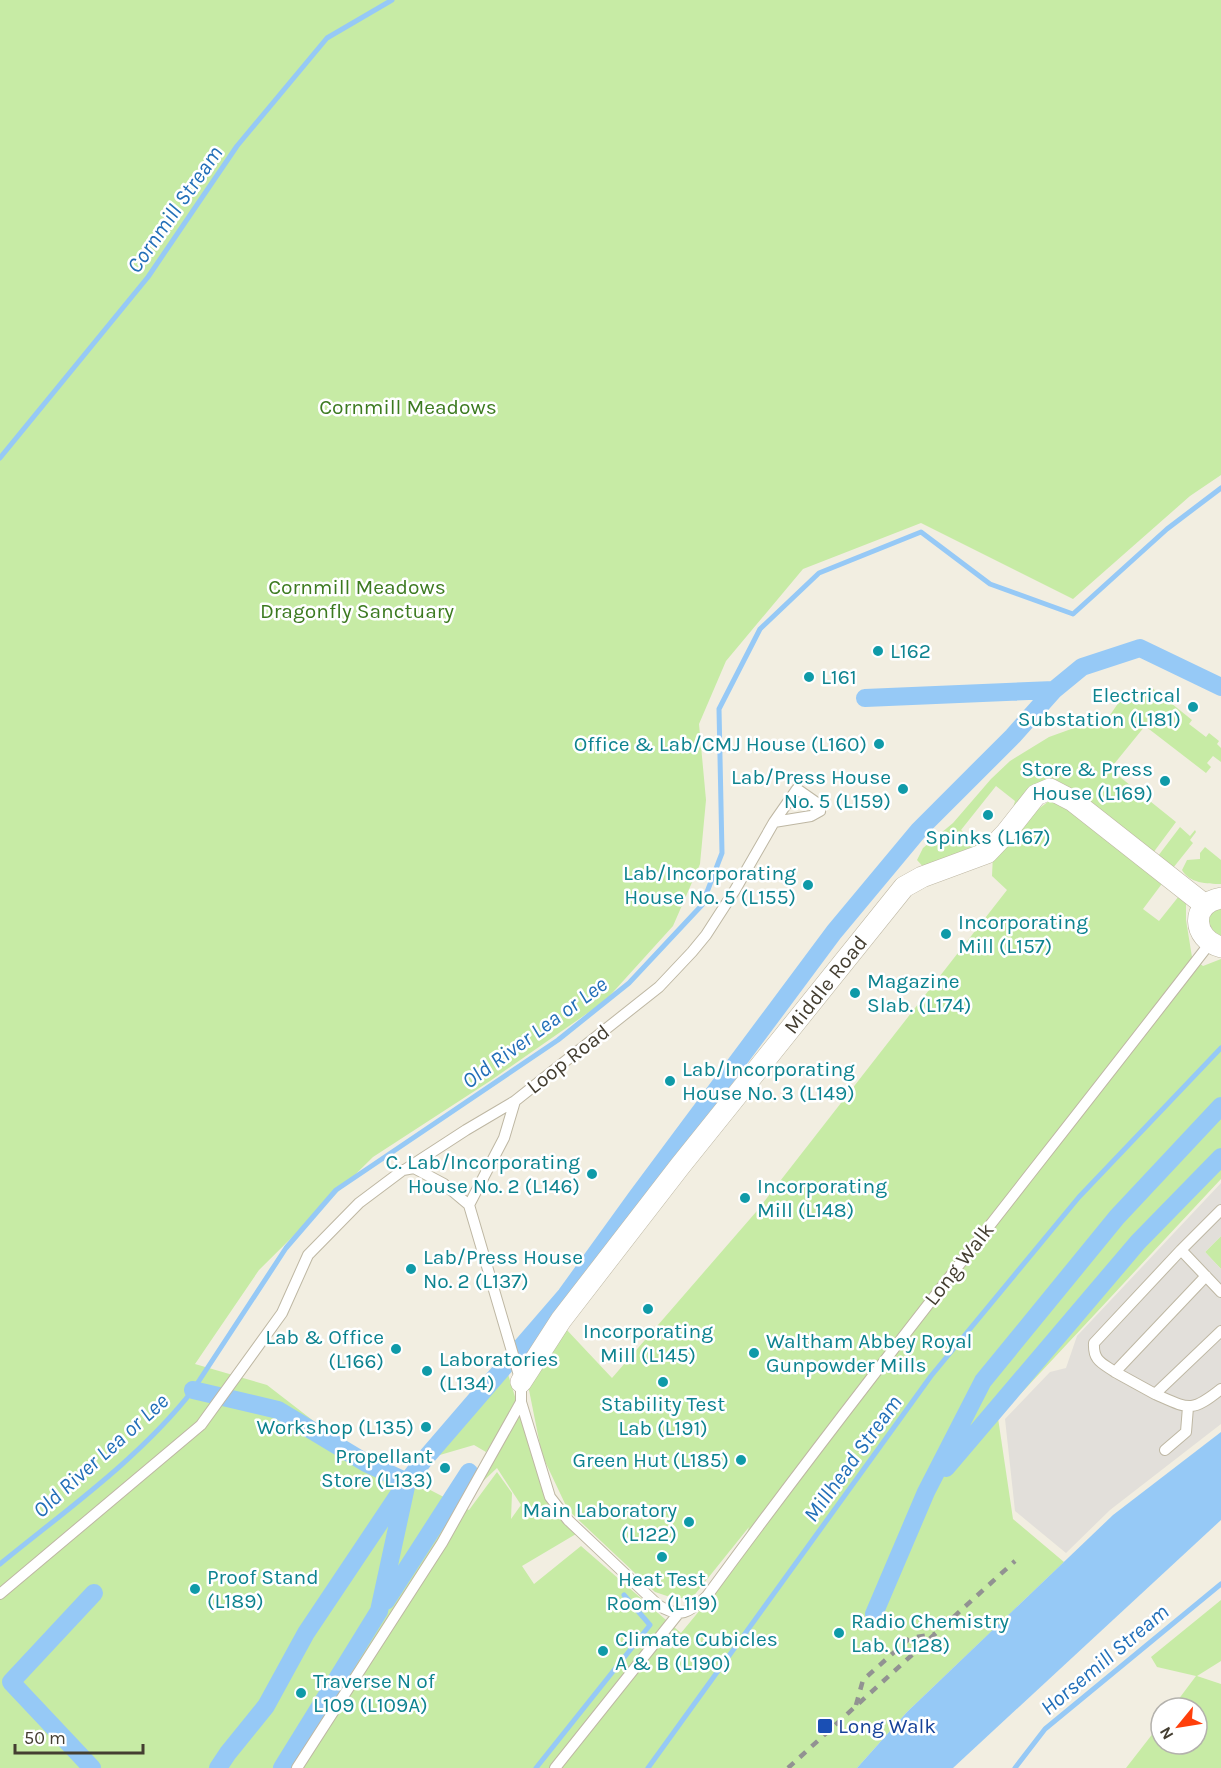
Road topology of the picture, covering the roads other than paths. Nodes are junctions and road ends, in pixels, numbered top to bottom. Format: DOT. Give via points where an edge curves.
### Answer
graph roads {
  1 [pos="774,822"];
  2 [pos="1213,902"];
  3 [pos="1215,945"];
  4 [pos="515,1101"];
  5 [pos="403,1170"];
  6 [pos="469,1205"];
  7 [pos="1221,1210"];
  8 [pos="1181,1250"];
  9 [pos="1206,1276"];
  10 [pos="1221,1292"];
  11 [pos="1221,1331"];
  12 [pos="1115,1372"];
  13 [pos="520,1384"];
  14 [pos="1221,1389"];
  15 [pos="1155,1394"];
  16 [pos="1188,1407"];
  17 [pos="1165,1450"];
  18 [pos="0,1594"];
  19 [pos="678,1614"];
  20 [pos="297,1768"];
  21 [pos="555,1768"];
  1 -- 4 [label="lane, Loop Road" via="706,935 660,987"];
  2 -- 3 [label="street" via="1198,919 1201,934"];
  2 -- 13 [label="street, Middle Road" via="1073,801 1050,789 1036,795 987,853 904,887 561,1320"];
  3 -- 19 [label="lane, Long Walk" via="904,1333 713,1589 697,1605"];
  4 -- 5 [label="lane"];
  4 -- 6 [label="lane, Loop Road" via="504,1138"];
  5 -- 6 [label="lane" via="414,1168 444,1184"];
  5 -- 18 [label="lane" via="359,1203 308,1255 282,1313 201,1425"];
  6 -- 13 [label="lane"];
  7 -- 8 [label="lane"];
  8 -- 9 [label="lane"];
  8 -- 12 [label="lane" via="1094,1343 1099,1361"];
  9 -- 10 [label="lane"];
  9 -- 12 [label="lane"];
  11 -- 15 [label="lane"];
  12 -- 15 [label="lane"];
  13 -- 19 [label="lane" via="550,1497 568,1520 658,1605"];
  13 -- 20 [label="lane" via="442,1543"];
  14 -- 16 [label="lane"];
  15 -- 16 [label="lane"];
  16 -- 17 [label="lane" via="1186,1432"];
  19 -- 21 [label="lane"];
}
